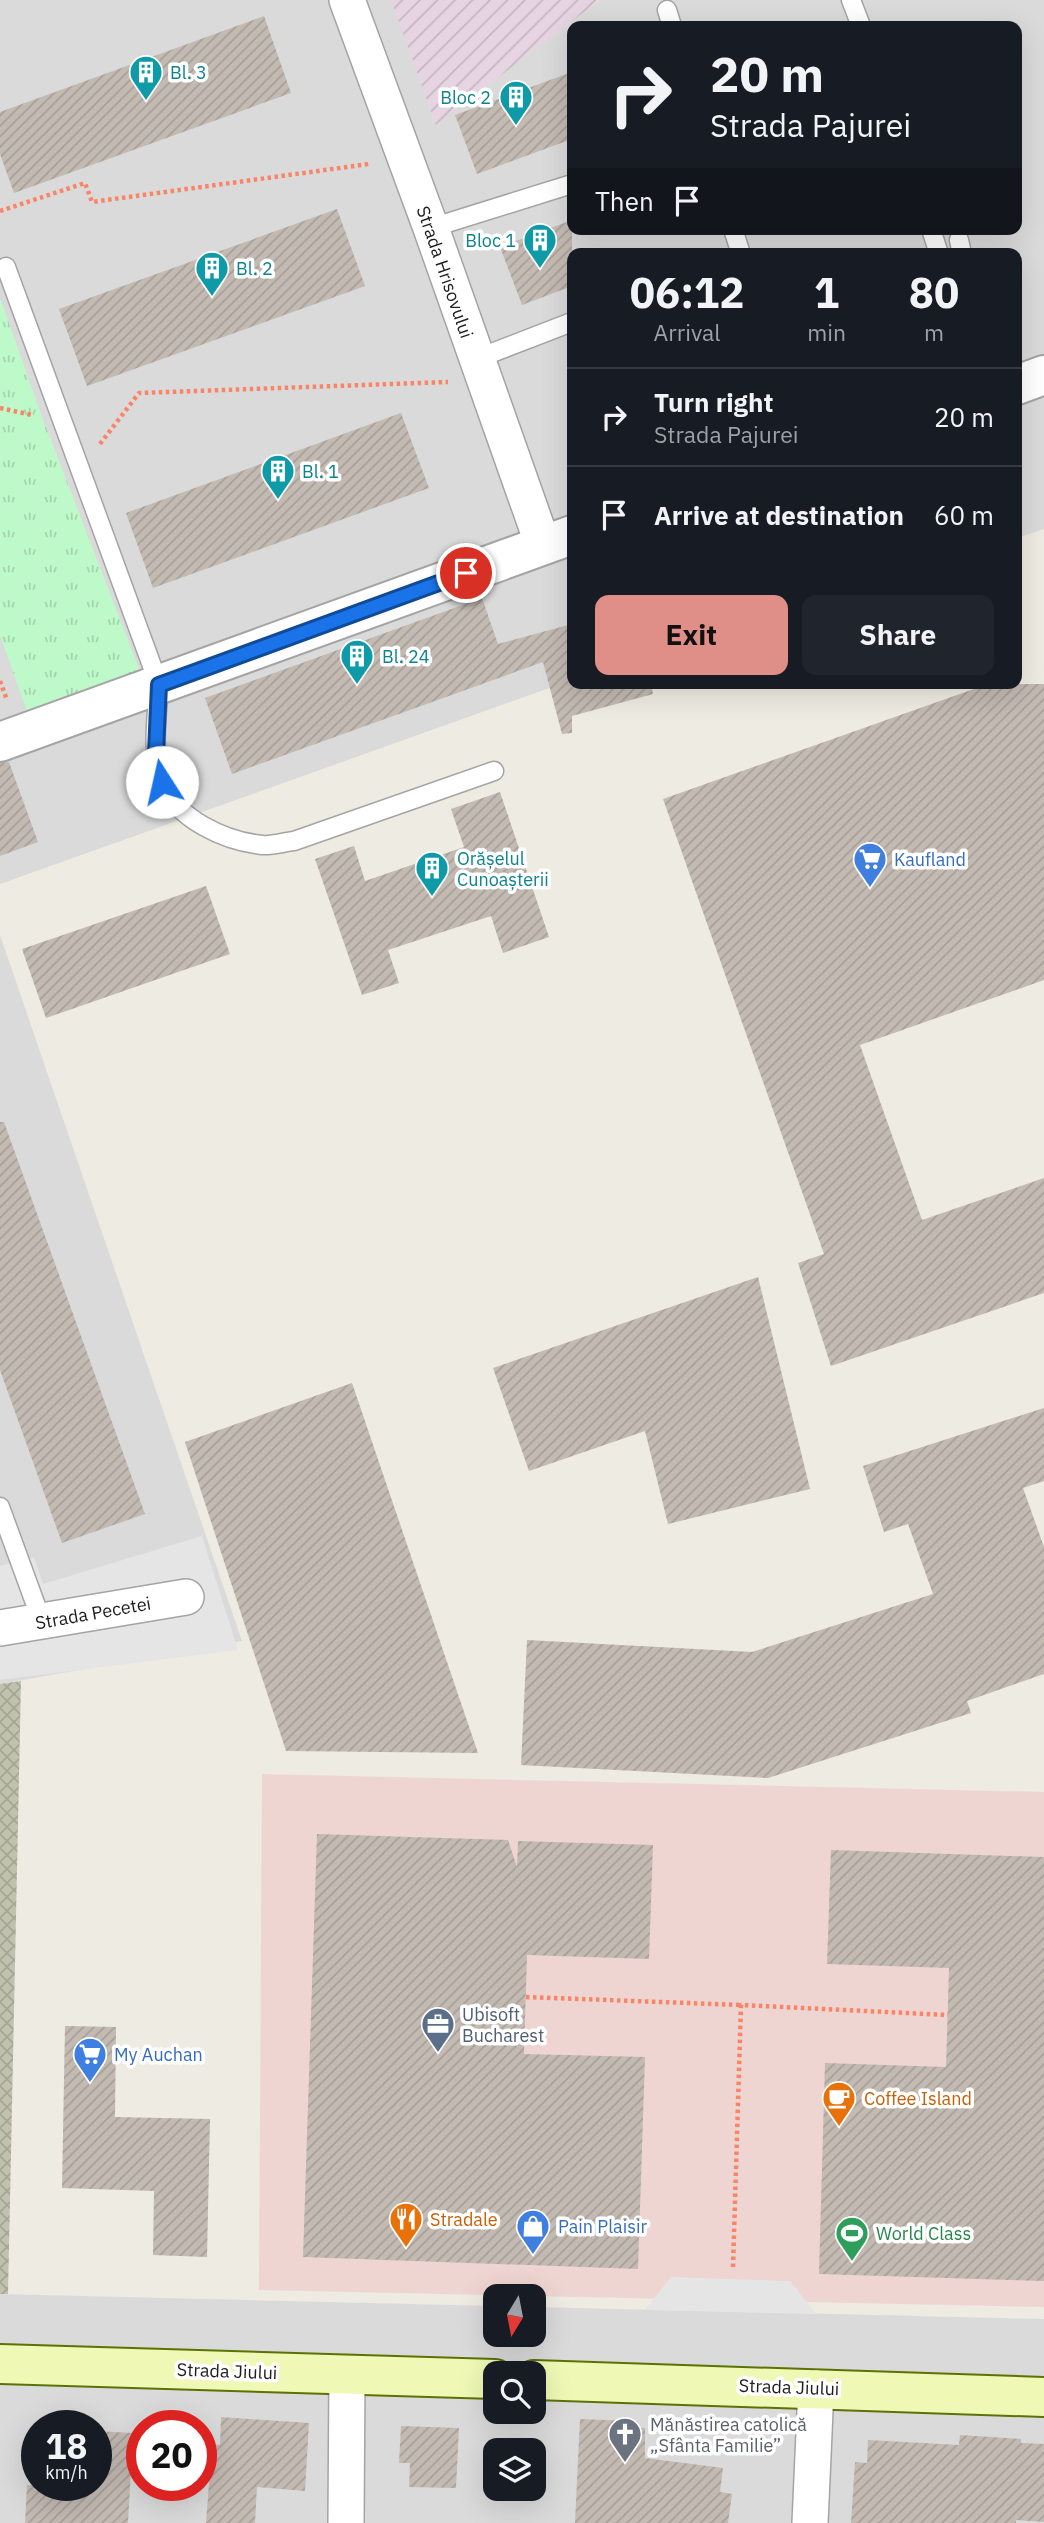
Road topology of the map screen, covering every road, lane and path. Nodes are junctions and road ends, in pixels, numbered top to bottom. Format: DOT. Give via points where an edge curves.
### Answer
graph roads {
  1 [pos="346,0"];
  2 [pos="851,0"];
  3 [pos="858,21"];
  4 [pos="404,160"];
  5 [pos="567,186"];
  6 [pos="0,211"];
  7 [pos="431,228"];
  8 [pos="6,267"];
  9 [pos="567,325"];
  10 [pos="480,370"];
  11 [pos="1044,375"];
  12 [pos="1022,383"];
  13 [pos="81,470"];
  14 [pos="558,540"];
  15 [pos="159,685"];
  16 [pos="0,742"];
  17 [pos="494,771"];
  18 [pos="0,1507"];
  19 [pos="186,1597"];
  20 [pos="42,1622"];
  21 [pos="0,1629"];
  22 [pos="526,1997"];
  23 [pos="741,2005"];
  24 [pos="948,2015"];
  25 [pos="733,2267"];
  26 [pos="0,2364"];
  27 [pos="347,2374"];
  28 [pos="483,2379"];
  29 [pos="546,2380"];
  30 [pos="816,2388"];
  31 [pos="1044,2397"];
  32 [pos="346,2523"];
  33 [pos="810,2523"];
  1 -- 4 [label="street, Strada Hrisovului"];
  2 -- 3 [label="lane"];
  4 -- 6 [label="path" via="92,202 85,183"];
  4 -- 7 [label="street, Strada Hrisovului"];
  5 -- 7 [label="lane"];
  7 -- 10 [label="street, Strada Hrisovului"];
  8 -- 13 [label="lane"];
  9 -- 10 [label="lane"];
  10 -- 13 [label="path" via="139,393"];
  10 -- 14 [label="street, Strada Hrisovului"];
  11 -- 12 [label="street"];
  13 -- 15 [label="lane"];
  14 -- 15 [label="street"];
  15 -- 16 [label="street"];
  15 -- 17 [label="lane" via="156,752 162,782 176,805 202,825 234,839 265,845 294,841"];
  18 -- 20 [label="lane"];
  19 -- 20 [label="street, Strada Pecetei"];
  20 -- 21 [label="street, Strada Pecetei"];
  22 -- 23 [label="path"];
  23 -- 24 [label="path"];
  23 -- 25 [label="path"];
  26 -- 27 [label="main road, Strada Jiului"];
  27 -- 28 [label="main road, Strada Jiului"];
  27 -- 32 [label="street"];
  29 -- 30 [label="main road, Strada Jiului"];
  30 -- 31 [label="main road, Strada Jiului"];
  30 -- 33 [label="street"];
}
